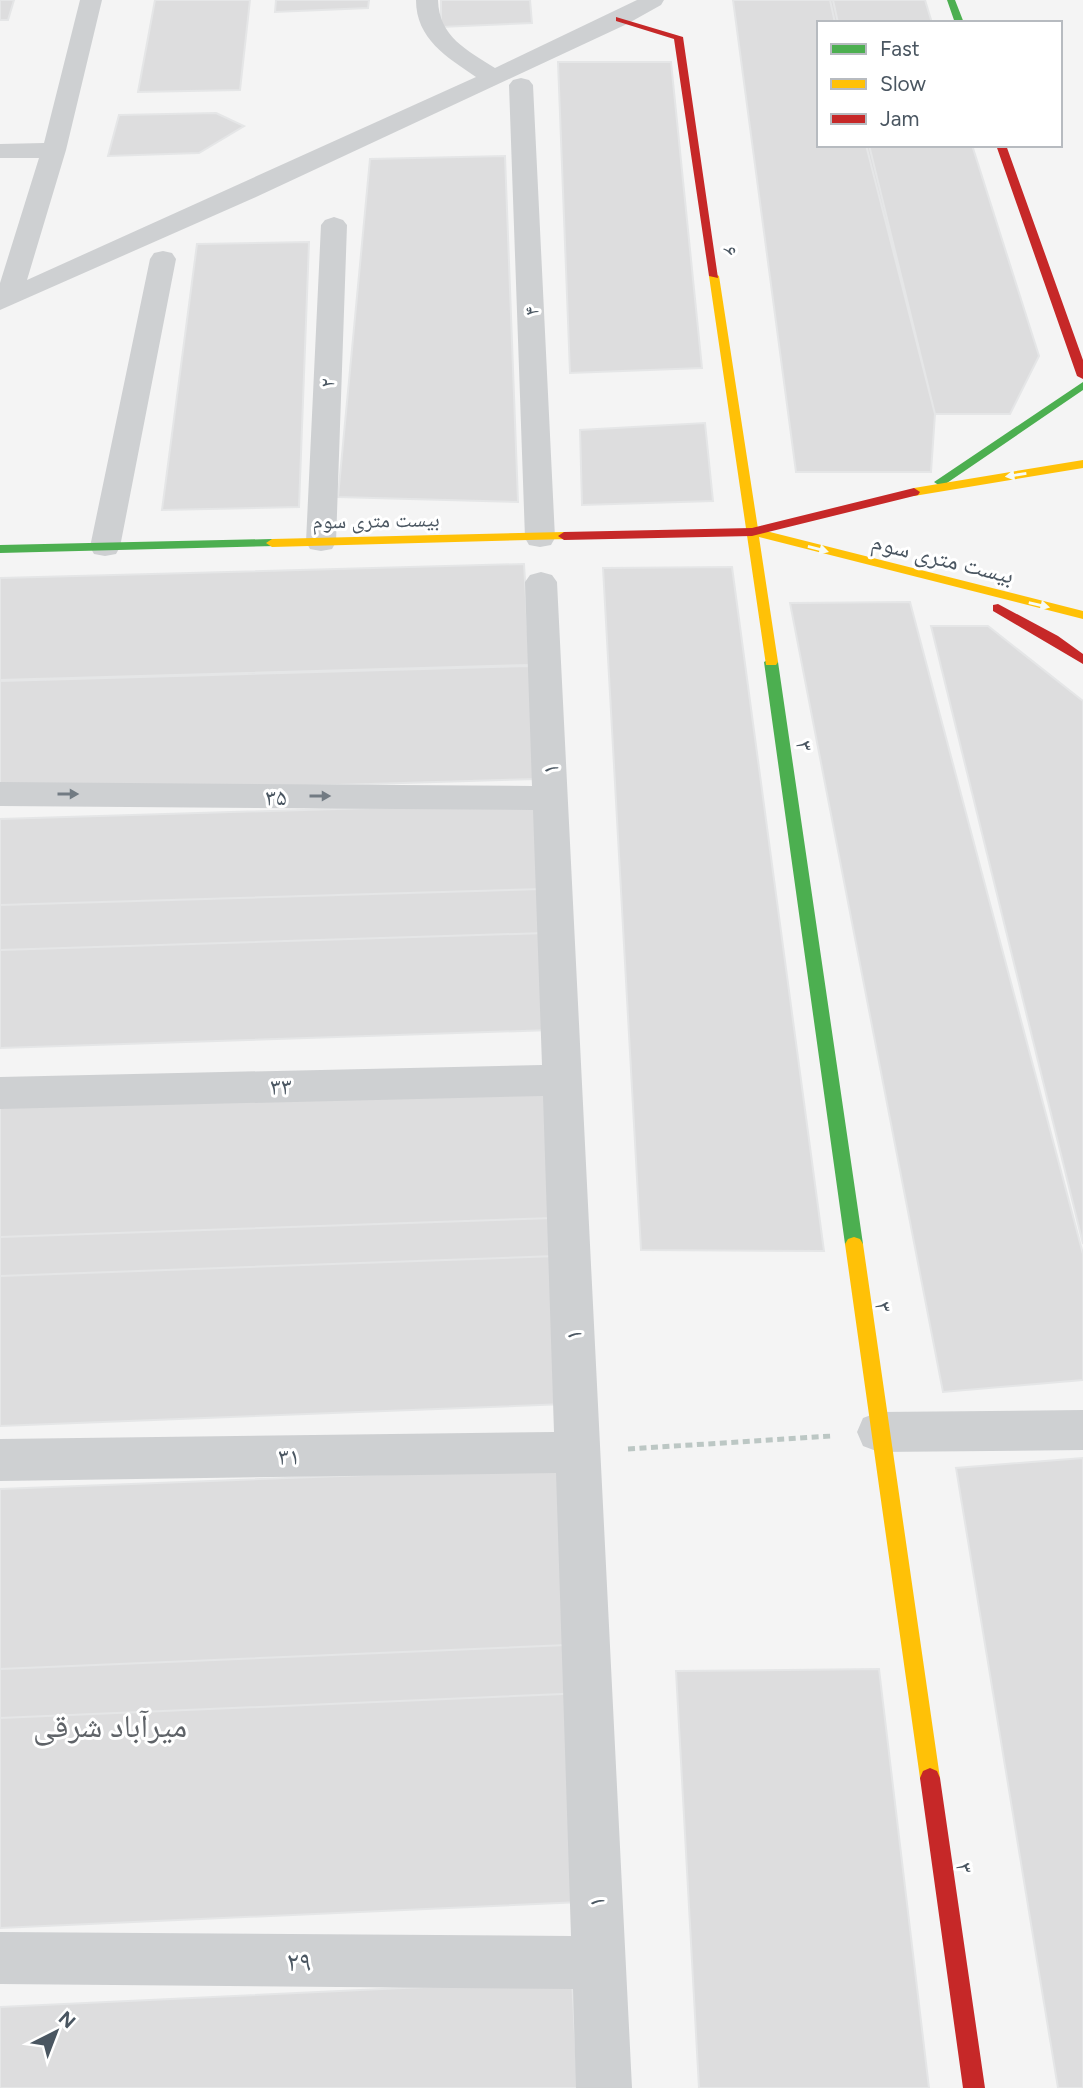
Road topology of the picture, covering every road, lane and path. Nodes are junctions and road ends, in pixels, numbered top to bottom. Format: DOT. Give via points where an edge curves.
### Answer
graph roads {
  1 [pos="91,0"];
  2 [pos="427,0"];
  3 [pos="653,0"];
  4 [pos="951,0"];
  5 [pos="619,19"];
  6 [pos="959,21"];
  7 [pos="491,76"];
  8 [pos="521,85"];
  9 [pos="1002,147"];
  10 [pos="54,150"];
  11 [pos="0,151"];
  12 [pos="334,225"];
  13 [pos="163,259"];
  14 [pos="5,300"];
  15 [pos="1083,376"];
  16 [pos="1083,385"];
  17 [pos="1083,464"];
  18 [pos="932,487"];
  19 [pos="752,532"];
  20 [pos="540,537"];
  21 [pos="321,542"];
  22 [pos="105,547"];
  23 [pos="0,549"];
  24 [pos="541,582"];
  25 [pos="956,585"];
  26 [pos="1083,615"];
  27 [pos="1083,660"];
  28 [pos="0,794"];
  29 [pos="551,797"];
  30 [pos="562,1080"];
  31 [pos="0,1093"];
  32 [pos="1083,1430"];
  33 [pos="879,1432"];
  34 [pos="578,1452"];
  35 [pos="0,1460"];
  36 [pos="0,1958"];
  37 [pos="599,1963"];
  38 [pos="604,2088"];
  39 [pos="974,2088"];
  1 -- 10 [label="street"];
  2 -- 7 [label="street" via="425,14 434,35"];
  3 -- 5 [label="street"];
  4 -- 6 [label="street"];
  5 -- 7 [label="street"];
  5 -- 19 [label="street, ۶" via="678,37"];
  7 -- 14 [label="street"];
  8 -- 20 [label="street, ۴"];
  9 -- 15 [label="street"];
  10 -- 11 [label="street"];
  10 -- 14 [label="street"];
  12 -- 21 [label="street, ۲"];
  13 -- 22 [label="street"];
  16 -- 18 [label="street"];
  17 -- 18 [label="street, بیست متری سوم, one-way"];
  18 -- 19 [label="street, بیست متری سوم"];
  19 -- 20 [label="street, بیست متری سوم"];
  19 -- 25 [label="street, بیست متری سوم, one-way"];
  19 -- 33 [label="street, ۳"];
  20 -- 21 [label="street, بیست متری سوم"];
  21 -- 22 [label="street, بیست متری سوم"];
  22 -- 23 [label="street, بیست متری سوم"];
  24 -- 29 [label="street, ۱"];
  25 -- 26 [label="street, بیست متری سوم, one-way"];
  25 -- 27 [label="street"];
  28 -- 29 [label="street, ۳۵, one-way"];
  29 -- 30 [label="street, ۱"];
  30 -- 31 [label="street, ۳۳"];
  30 -- 34 [label="street, ۱"];
  32 -- 33 [label="street"];
  33 -- 34 [label="path"];
  33 -- 39 [label="street, ۳"];
  34 -- 35 [label="street, ۳۱"];
  34 -- 37 [label="street, ۱"];
  36 -- 37 [label="street, ۲۹"];
  37 -- 38 [label="street, ۱"];
}
